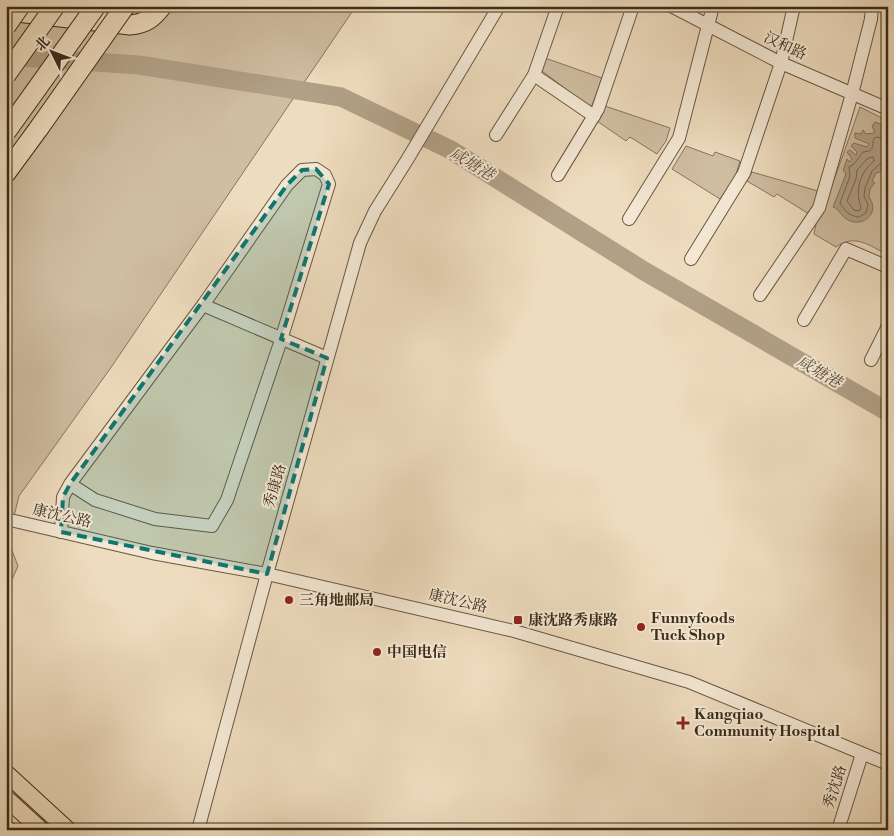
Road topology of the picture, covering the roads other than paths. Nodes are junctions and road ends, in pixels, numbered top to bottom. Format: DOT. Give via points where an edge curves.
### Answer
graph roads {
  1 [pos="10,6"];
  2 [pos="20,6"];
  3 [pos="55,6"];
  4 [pos="96,6"];
  5 [pos="125,6"];
  6 [pos="162,6"];
  7 [pos="498,6"];
  8 [pos="558,6"];
  9 [pos="632,6"];
  10 [pos="671,6"];
  11 [pos="713,6"];
  12 [pos="794,6"];
  13 [pos="872,6"];
  14 [pos="6,26"];
  15 [pos="709,26"];
  16 [pos="781,63"];
  17 [pos="6,75"];
  18 [pos="534,75"];
  19 [pos="852,94"];
  20 [pos="888,109"];
  21 [pos="594,116"];
  22 [pos="6,132"];
  23 [pos="496,135"];
  24 [pos="6,173"];
  25 [pos="558,175"];
  26 [pos="629,219"];
  27 [pos="691,259"];
  28 [pos="888,267"];
  29 [pos="760,295"];
  30 [pos="203,305"];
  31 [pos="804,320"];
  32 [pos="888,326"];
  33 [pos="281,339"];
  34 [pos="327,358"];
  35 [pos="871,360"];
  36 [pos="70,484"];
  37 [pos="6,519"];
  38 [pos="61,532"];
  39 [pos="267,574"];
  40 [pos="862,754"];
  41 [pos="888,764"];
  42 [pos="6,773"];
  43 [pos="6,798"];
  44 [pos="41,830"];
  45 [pos="68,830"];
  46 [pos="198,830"];
  47 [pos="838,830"];
  1 -- 6 [label="highway" via="17,12 130,25 142,24"];
  2 -- 14 [label="highway, bridge"];
  3 -- 17 [label="highway, bridge"];
  4 -- 22 [label="highway, bridge"];
  5 -- 24 [label="highway, bridge"];
  7 -- 34 [label="street, 秀康路" via="375,211 360,243"];
  8 -- 18 [label="street"];
  9 -- 21 [label="street"];
  10 -- 15 [label="street, 汉和路"];
  11 -- 15 [label="street"];
  12 -- 16 [label="street"];
  13 -- 19 [label="street"];
  15 -- 16 [label="street, 汉和路"];
  15 -- 26 [label="street" via="679,138"];
  16 -- 19 [label="street, 汉和路"];
  16 -- 27 [label="street" via="744,173"];
  18 -- 21 [label="street"];
  18 -- 23 [label="street"];
  19 -- 20 [label="street, 汉和路"];
  19 -- 29 [label="street" via="818,208"];
  21 -- 25 [label="street"];
  28 -- 31 [label="street" via="846,249"];
  30 -- 33 [label="street"];
  30 -- 33 [label="street" via="286,185 302,170 316,169 325,175 329,184"];
  30 -- 36 [label="street"];
  32 -- 35 [label="street"];
  33 -- 34 [label="street"];
  33 -- 36 [label="street" via="227,500 212,526 155,519 95,500"];
  34 -- 39 [label="street, 秀康路"];
  36 -- 38 [label="street" via="63,497"];
  37 -- 38 [label="street, 康沈公路"];
  38 -- 39 [label="street, 康沈公路"];
  39 -- 40 [label="street, 康沈公路" via="514,631 689,682"];
  39 -- 46 [label="street, 秀康路"];
  40 -- 41 [label="street, 康沈公路"];
  40 -- 47 [label="street, 秀沈路"];
  42 -- 45 [label="main road"];
  43 -- 44 [label="main road"];
}
